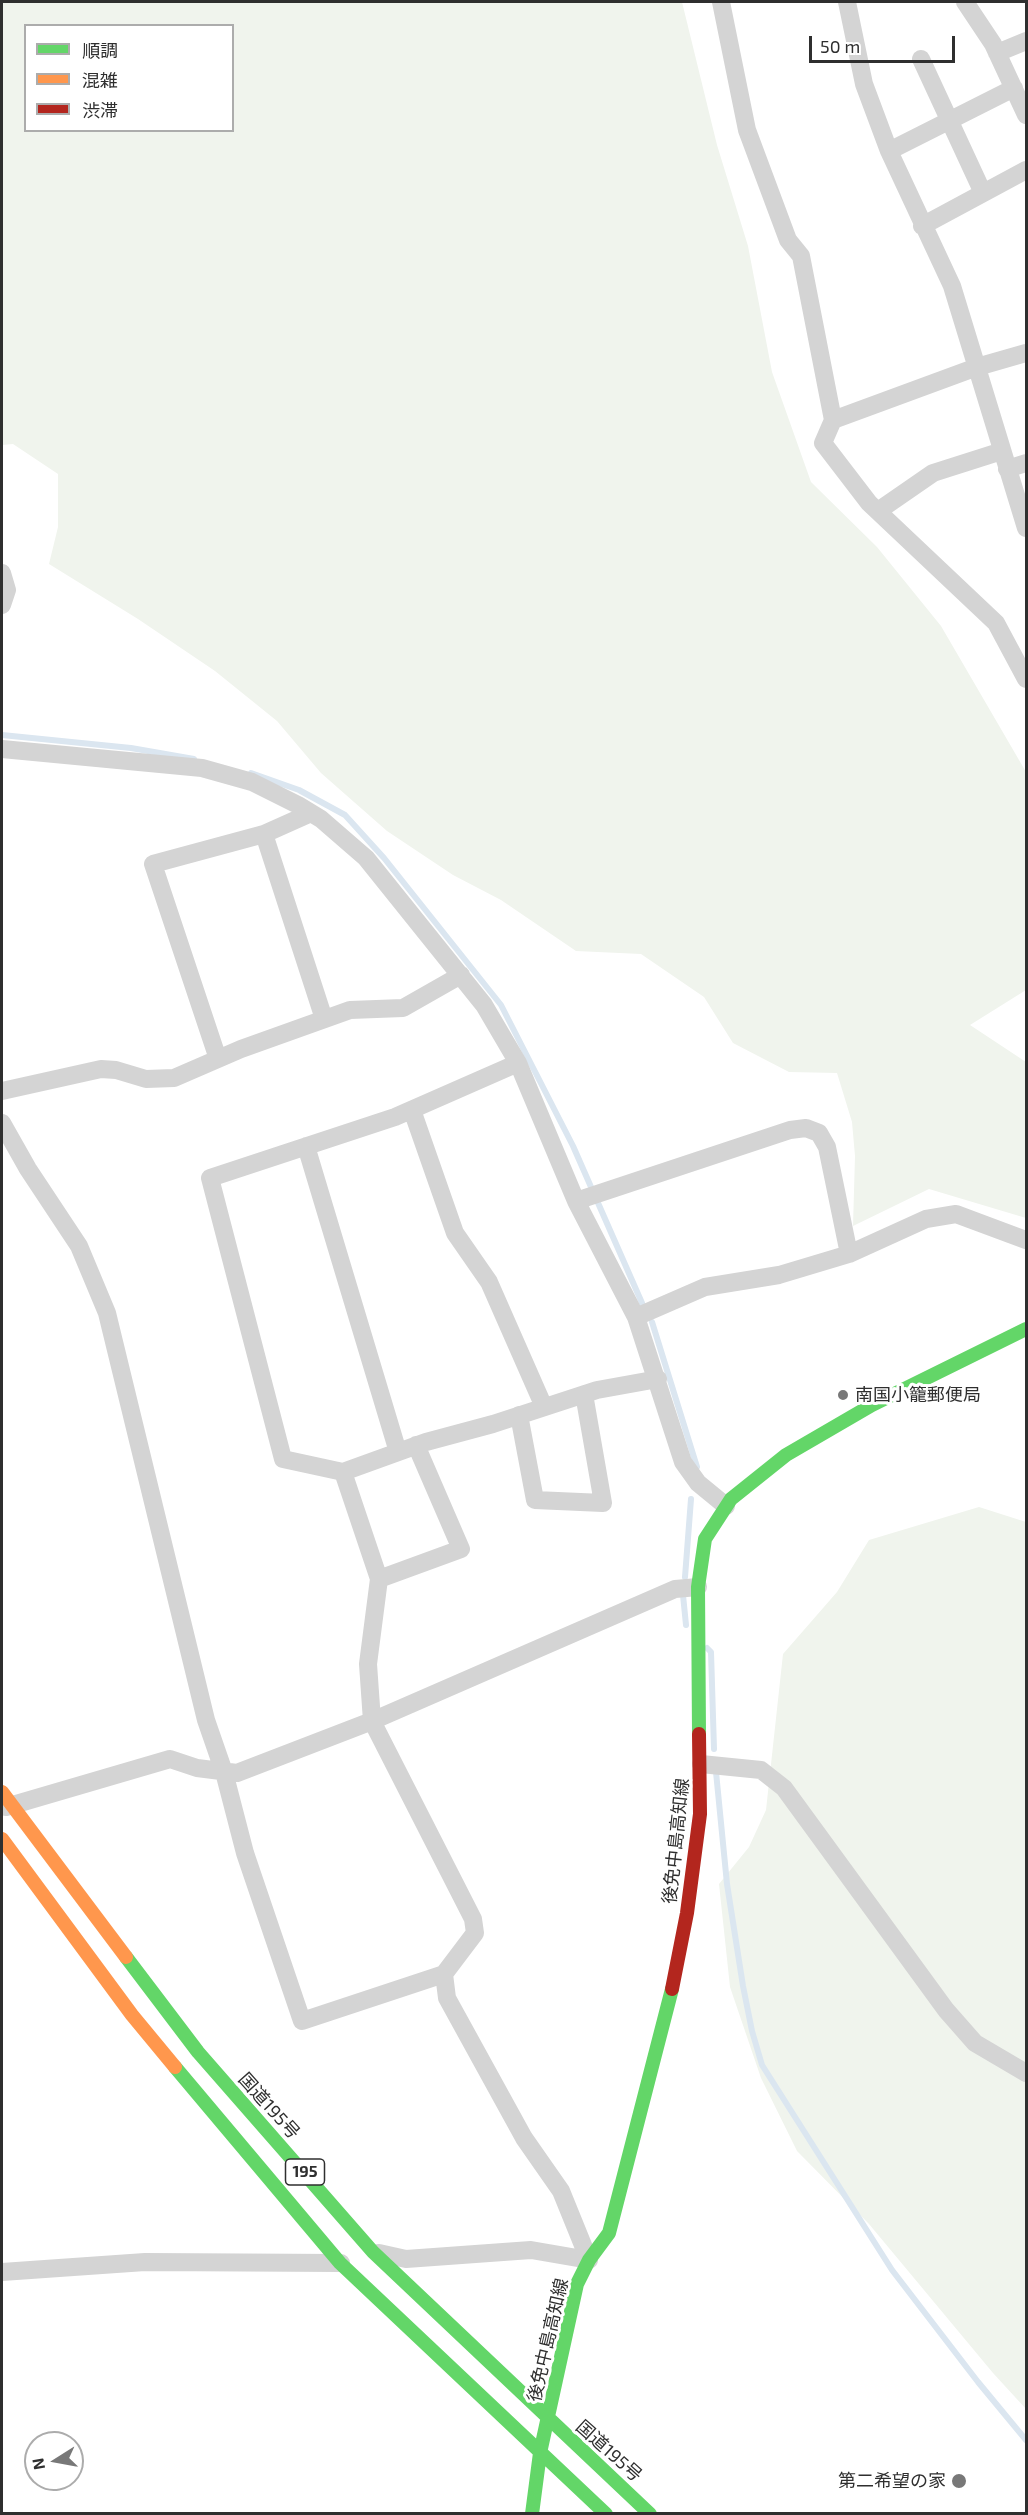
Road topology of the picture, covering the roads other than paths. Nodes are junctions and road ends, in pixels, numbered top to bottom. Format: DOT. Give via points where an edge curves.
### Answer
graph roads {
  1 [pos="721,2"];
  2 [pos="847,2"];
  3 [pos="964,2"];
  4 [pos="1026,41"];
  5 [pos="997,53"];
  6 [pos="921,59"];
  7 [pos="1014,88"];
  8 [pos="1026,115"];
  9 [pos="950,121"];
  10 [pos="889,151"];
  11 [pos="1026,170"];
  12 [pos="983,193"];
  13 [pos="922,226"];
  14 [pos="1026,353"];
  15 [pos="977,367"];
  16 [pos="832,420"];
  17 [pos="1002,451"];
  18 [pos="1026,464"];
  19 [pos="1007,469"];
  20 [pos="878,511"];
  21 [pos="1026,528"];
  22 [pos="2,573"];
  23 [pos="2,605"];
  24 [pos="1026,678"];
  25 [pos="2,749"];
  26 [pos="310,813"];
  27 [pos="264,834"];
  28 [pos="461,975"];
  29 [pos="324,1019"];
  30 [pos="218,1059"];
  31 [pos="518,1063"];
  32 [pos="2,1091"];
  33 [pos="412,1110"];
  34 [pos="2,1123"];
  35 [pos="306,1146"];
  36 [pos="582,1199"];
  37 [pos="1026,1240"];
  38 [pos="849,1254"];
  39 [pos="636,1317"];
  40 [pos="1026,1329"];
  41 [pos="658,1379"];
  42 [pos="584,1394"];
  43 [pos="544,1407"];
  44 [pos="519,1415"];
  45 [pos="416,1445"];
  46 [pos="398,1452"];
  47 [pos="343,1472"];
  48 [pos="726,1506"];
  49 [pos="379,1579"];
  50 [pos="698,1587"];
  51 [pos="372,1721"];
  52 [pos="701,1764"];
  53 [pos="224,1772"];
  54 [pos="5,1802"];
  55 [pos="2,1839"];
  56 [pos="444,1974"];
  57 [pos="1026,2073"];
  58 [pos="373,2252"];
  59 [pos="588,2260"];
  60 [pos="340,2263"];
  61 [pos="2,2272"];
  62 [pos="548,2420"];
  63 [pos="540,2453"];
  64 [pos="532,2514"];
  65 [pos="606,2514"];
  66 [pos="650,2514"];
  1 -- 16 [label="street" via="747,130 788,240 801,256"];
  2 -- 10 [label="street" via="864,84"];
  3 -- 5 [label="street"];
  4 -- 5 [label="street"];
  5 -- 7 [label="street"];
  6 -- 9 [label="street"];
  7 -- 8 [label="street"];
  7 -- 9 [label="street"];
  9 -- 10 [label="street"];
  9 -- 12 [label="street"];
  10 -- 13 [label="street"];
  11 -- 12 [label="street"];
  12 -- 13 [label="street"];
  13 -- 15 [label="street" via="952,286"];
  14 -- 15 [label="street"];
  15 -- 16 [label="street"];
  15 -- 17 [label="street"];
  16 -- 20 [label="street" via="823,443"];
  17 -- 19 [label="street"];
  17 -- 20 [label="street" via="933,473"];
  18 -- 19 [label="street"];
  19 -- 21 [label="street"];
  20 -- 24 [label="street" via="996,623"];
  22 -- 23 [label="street" via="7,590"];
  25 -- 26 [label="street" via="202,768 252,783"];
  26 -- 27 [label="street"];
  26 -- 28 [label="street" via="366,858"];
  27 -- 29 [label="street"];
  27 -- 30 [label="street" via="153,864"];
  28 -- 29 [label="street" via="403,1008 358,1008"];
  28 -- 31 [label="street"];
  29 -- 30 [label="street"];
  30 -- 32 [label="street" via="164,1080 146,1080 101,1069"];
  31 -- 33 [label="street"];
  31 -- 36 [label="street"];
  33 -- 35 [label="street"];
  33 -- 43 [label="street" via="454,1233 489,1282"];
  34 -- 53 [label="street" via="79,1246 107,1313 206,1720"];
  35 -- 46 [label="street"];
  35 -- 47 [label="street" via="210,1178 283,1459"];
  36 -- 38 [label="street" via="806,1128 819,1133 827,1147"];
  36 -- 39 [label="street"];
  37 -- 38 [label="street" via="956,1214 926,1219"];
  38 -- 39 [label="street" via="779,1275 705,1287"];
  39 -- 41 [label="street"];
  40 -- 48 [label="main road, 後免中島高知線" via="882,1400 795,1449"];
  41 -- 42 [label="street"];
  41 -- 48 [label="street" via="688,1472"];
  42 -- 43 [label="street"];
  42 -- 44 [label="street" via="603,1503 535,1500"];
  43 -- 44 [label="street"];
  44 -- 45 [label="street"];
  45 -- 46 [label="street"];
  45 -- 49 [label="street" via="461,1549"];
  46 -- 47 [label="street"];
  47 -- 49 [label="street"];
  48 -- 50 [label="main road, 後免中島高知線" via="705,1539"];
  49 -- 51 [label="street" via="368,1664"];
  50 -- 51 [label="street" via="675,1589"];
  50 -- 52 [label="main road, 後免中島高知線"];
  51 -- 53 [label="street" via="237,1773"];
  51 -- 56 [label="street" via="473,1919 476,1933"];
  52 -- 57 [label="street" via="761,1770 784,1788 946,2010 975,2043"];
  52 -- 59 [label="main road, 後免中島高知線" via="700,1814 687,1913 664,2023 609,2233"];
  53 -- 54 [label="street" via="170,1759"];
  53 -- 56 [label="street" via="245,1853 302,2021"];
  54 -- 58 [label="main road, 国道195号 / 195" via="198,2052"];
  55 -- 60 [label="main road, 195" via="132,2015"];
  56 -- 59 [label="street" via="447,1998 524,2138 561,2191"];
  58 -- 59 [label="street" via="406,2259 531,2250"];
  58 -- 60 [label="street"];
  58 -- 62 [label="main road, 国道195号 / 195"];
  59 -- 62 [label="main road, 後免中島高知線" via="577,2284"];
  60 -- 61 [label="street" via="145,2262"];
  60 -- 63 [label="main road, 195"];
  62 -- 63 [label="main road, 後免中島高知線"];
  62 -- 66 [label="main road, 国道195号 / 195"];
  63 -- 64 [label="main road, 後免中島高知線"];
  63 -- 65 [label="main road, 195"];
}
